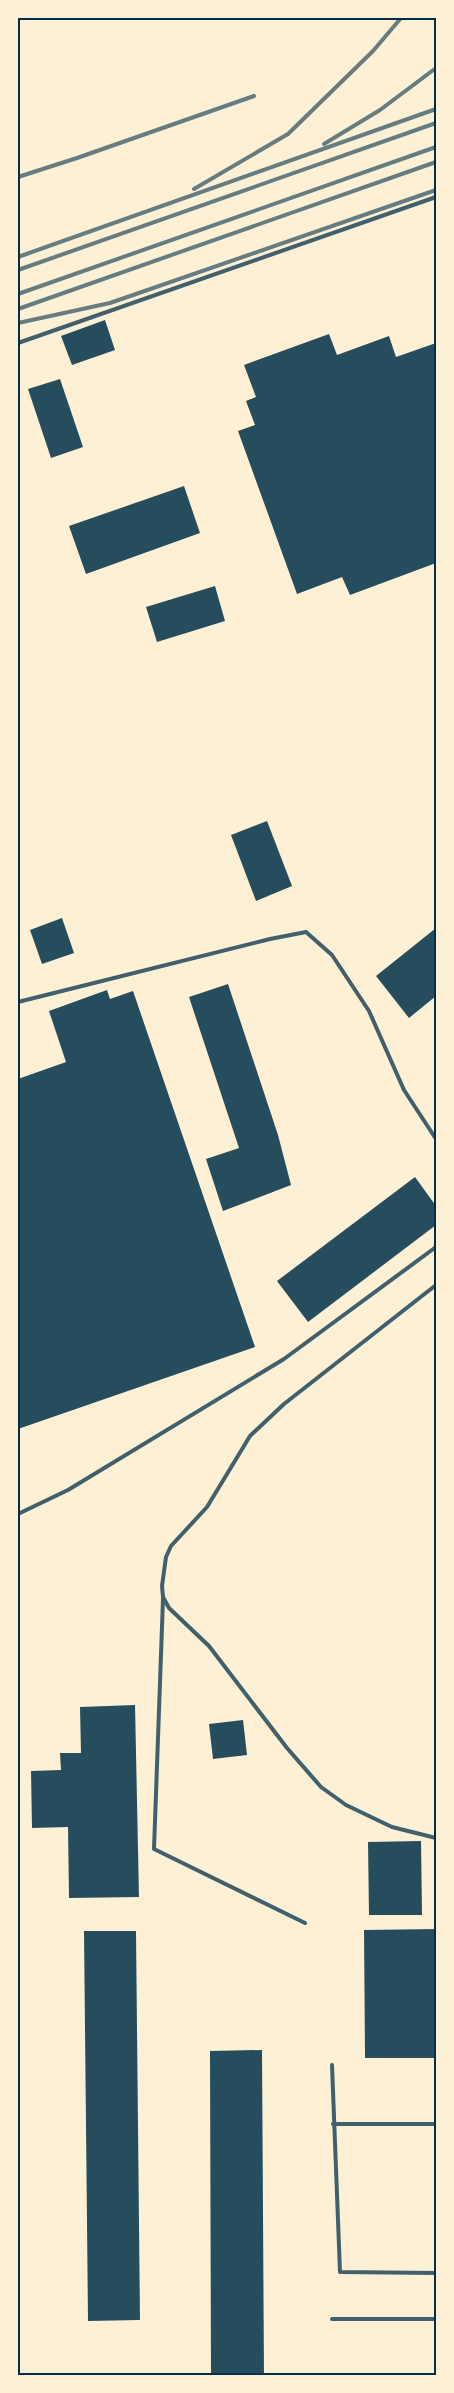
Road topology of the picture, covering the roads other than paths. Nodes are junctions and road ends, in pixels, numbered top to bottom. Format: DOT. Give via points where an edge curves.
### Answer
graph roads {
  1 [pos="436,196"];
  2 [pos="18,343"];
  3 [pos="18,1002"];
  4 [pos="436,1140"];
  5 [pos="436,1248"];
  6 [pos="436,1285"];
  7 [pos="18,1514"];
  8 [pos="163,1597"];
  9 [pos="436,1838"];
  10 [pos="305,1923"];
  11 [pos="332,2065"];
  12 [pos="333,2124"];
  13 [pos="436,2124"];
  14 [pos="436,2273"];
  15 [pos="332,2319"];
  16 [pos="436,2319"];
  1 -- 2 [label="lane"];
  3 -- 4 [label="lane" via="306,932 332,955 369,1011 404,1090"];
  5 -- 7 [label="lane" via="284,1359 68,1490"];
  6 -- 8 [label="lane" via="284,1404 250,1436 207,1507 171,1546 163,1572"];
  8 -- 9 [label="lane" via="169,1608 209,1646 320,1787 346,1805 392,1827"];
  8 -- 10 [label="lane" via="154,1848"];
  11 -- 12 [label="lane"];
  12 -- 13 [label="lane"];
  12 -- 14 [label="lane" via="340,2272"];
  15 -- 16 [label="lane"];
}
